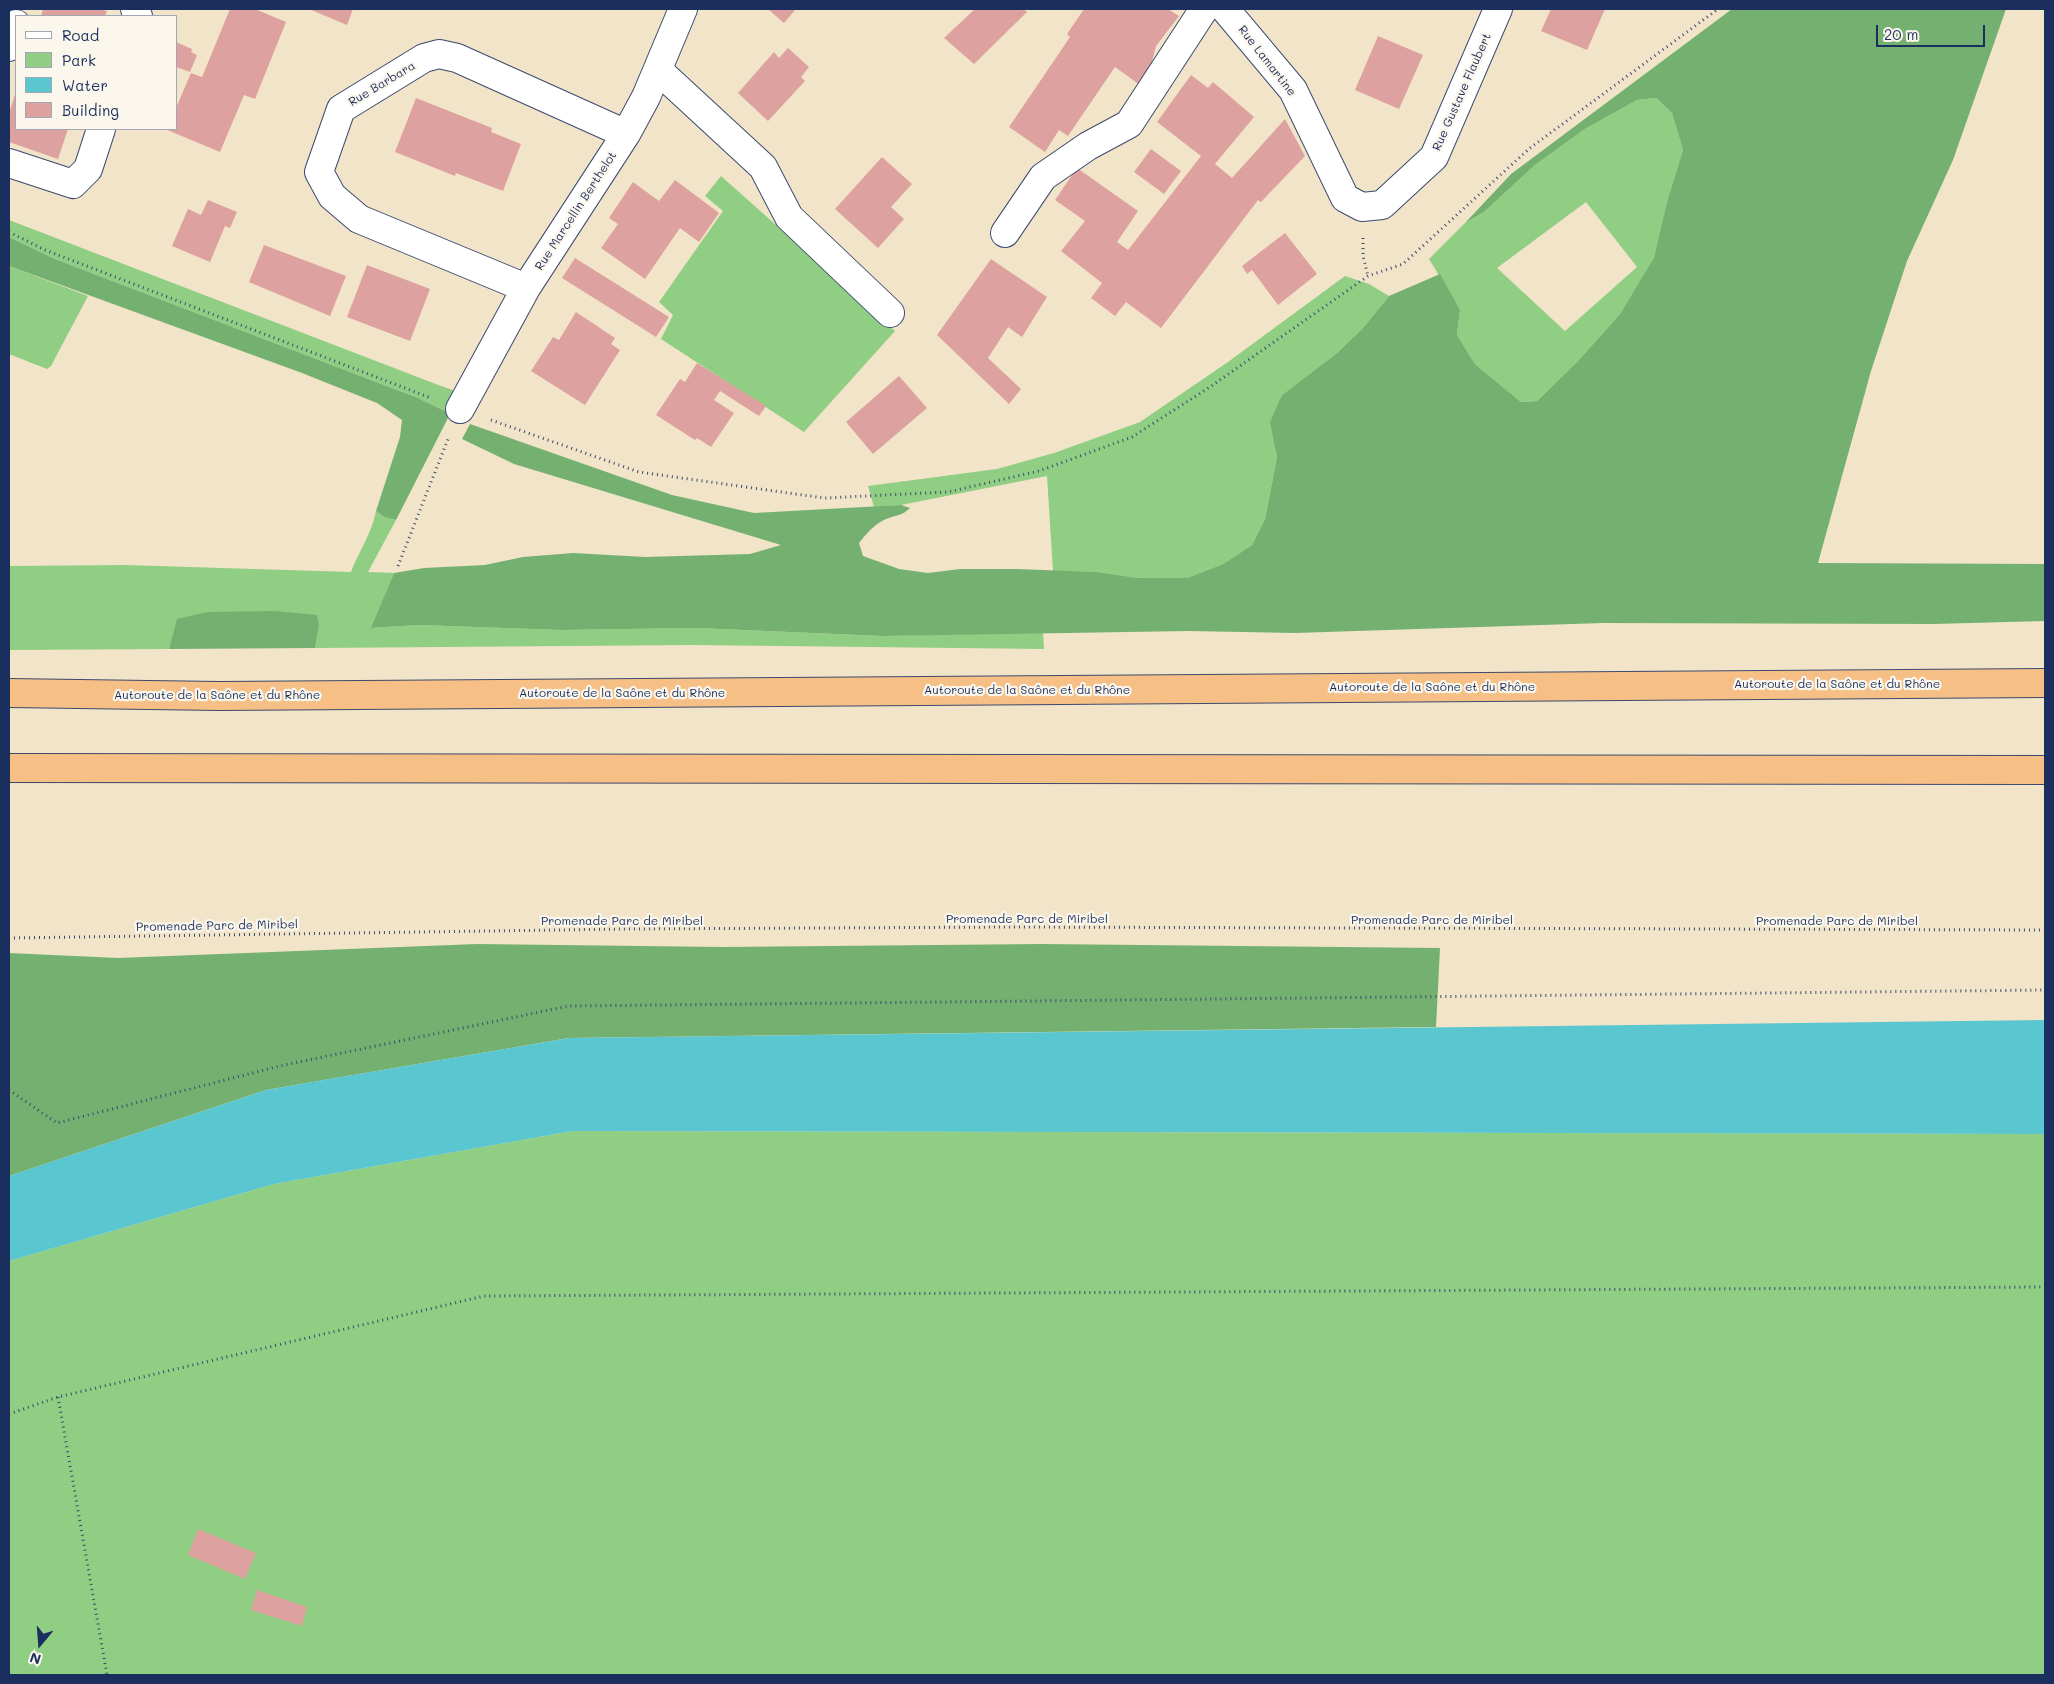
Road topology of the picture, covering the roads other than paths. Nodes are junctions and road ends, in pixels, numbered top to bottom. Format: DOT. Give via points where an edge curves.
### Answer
graph roads {
  1 [pos="683,9"];
  2 [pos="1204,9"];
  3 [pos="1225,9"];
  4 [pos="1498,9"];
  5 [pos="15,27"];
  6 [pos="9,47"];
  7 [pos="658,70"];
  8 [pos="101,130"];
  9 [pos="626,134"];
  10 [pos="9,163"];
  11 [pos="1345,198"];
  12 [pos="1005,233"];
  13 [pos="526,288"];
  14 [pos="890,313"];
  15 [pos="460,409"];
  16 [pos="2045,683"];
  17 [pos="9,693"];
  18 [pos="9,768"];
  19 [pos="2045,770"];
  1 -- 7 [label="street, Rue Marcellin Berthelot"];
  2 -- 12 [label="street" via="1129,124 1043,176"];
  3 -- 11 [label="street, Rue Lamartine" via="1293,90"];
  4 -- 11 [label="street, Rue Gustave Flaubert" via="1434,157 1382,205 1362,207"];
  5 -- 6 [label="street"];
  7 -- 9 [label="street, Rue Marcellin Berthelot"];
  7 -- 14 [label="street" via="762,167 789,217"];
  8 -- 10 [label="street" via="88,169 73,184"];
  9 -- 13 [label="street, Rue Marcellin Berthelot"];
  9 -- 13 [label="street, Rue Barbara" via="457,58 439,54 417,62 341,109 319,172 332,196 359,219"];
  13 -- 15 [label="street, Rue Marcellin Berthelot"];
  16 -- 17 [label="highway, Autoroute de la Saône et du Rhône" via="219,696"];
  18 -- 19 [label="highway"];
}
